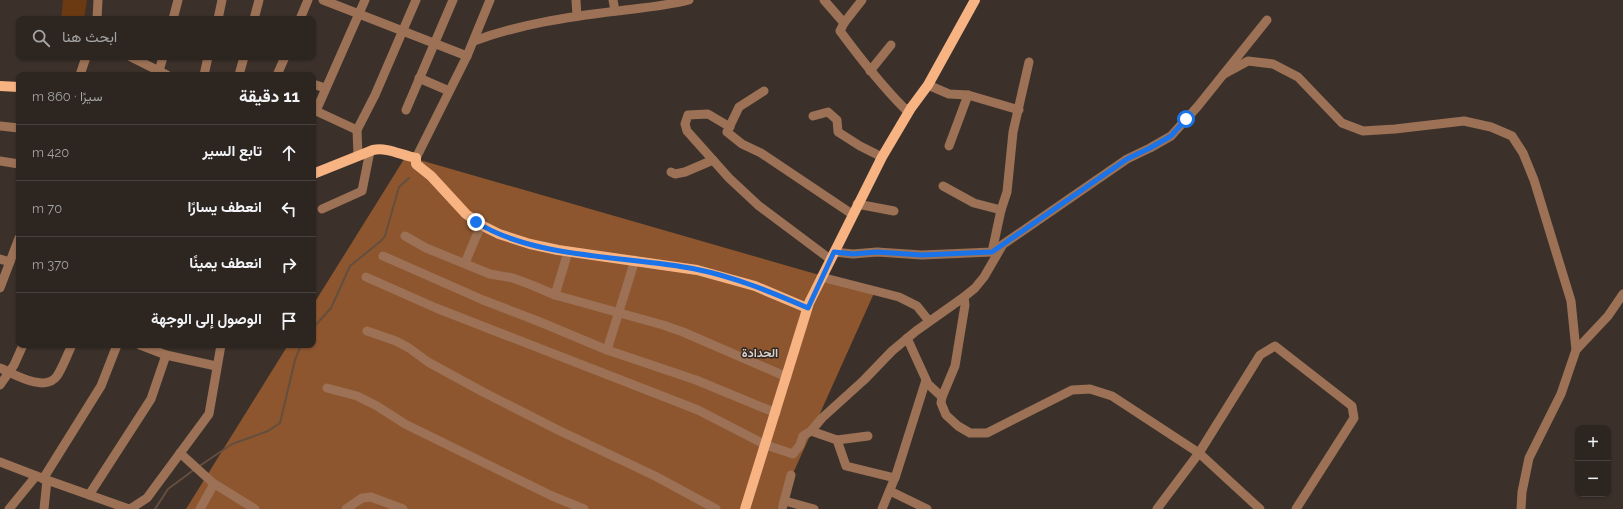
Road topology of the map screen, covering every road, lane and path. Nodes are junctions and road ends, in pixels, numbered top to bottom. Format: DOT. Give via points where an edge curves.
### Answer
graph roads {
  1 [pos="98,0"];
  2 [pos="178,0"];
  3 [pos="222,0"];
  4 [pos="259,0"];
  5 [pos="308,0"];
  6 [pos="322,0"];
  7 [pos="365,0"];
  8 [pos="416,0"];
  9 [pos="452,0"];
  10 [pos="490,0"];
  11 [pos="576,0"];
  12 [pos="613,0"];
  13 [pos="687,0"];
  14 [pos="824,0"];
  15 [pos="862,0"];
  16 [pos="975,0"];
  17 [pos="650,4"];
  18 [pos="616,11"];
  19 [pos="358,15"];
  20 [pos="97,16"];
  21 [pos="174,16"];
  22 [pos="219,16"];
  23 [pos="255,16"];
  24 [pos="301,16"];
  25 [pos="577,16"];
  26 [pos="1267,20"];
  27 [pos="844,23"];
  28 [pos="402,32"];
  29 [pos="474,41"];
  30 [pos="434,44"];
  31 [pos="891,45"];
  32 [pos="467,56"];
  33 [pos="85,60"];
  34 [pos="137,60"];
  35 [pos="163,60"];
  36 [pos="207,60"];
  37 [pos="243,60"];
  38 [pos="284,60"];
  39 [pos="1029,62"];
  40 [pos="870,71"];
  41 [pos="81,72"];
  42 [pos="161,72"];
  43 [pos="163,72"];
  44 [pos="205,72"];
  45 [pos="240,72"];
  46 [pos="281,72"];
  47 [pos="1224,74"];
  48 [pos="419,78"];
  49 [pos="316,85"];
  50 [pos="928,85"];
  51 [pos="0,86"];
  52 [pos="16,87"];
  53 [pos="325,88"];
  54 [pos="449,91"];
  55 [pos="764,91"];
  56 [pos="968,95"];
  57 [pos="911,108"];
  58 [pos="406,110"];
  59 [pos="1019,110"];
  60 [pos="813,116"];
  61 [pos="0,126"];
  62 [pos="730,127"];
  63 [pos="16,128"];
  64 [pos="357,130"];
  65 [pos="949,146"];
  66 [pos="370,151"];
  67 [pos="358,155"];
  68 [pos="882,157"];
  69 [pos="416,158"];
  70 [pos="713,160"];
  71 [pos="0,161"];
  72 [pos="16,164"];
  73 [pos="671,172"];
  74 [pos="316,173"];
  75 [pos="943,186"];
  76 [pos="858,204"];
  77 [pos="322,210"];
  78 [pos="1001,210"];
  79 [pos="894,211"];
  80 [pos="852,214"];
  81 [pos="481,225"];
  82 [pos="406,236"];
  83 [pos="16,246"];
  84 [pos="1002,246"];
  85 [pos="568,252"];
  86 [pos="992,252"];
  87 [pos="383,256"];
  88 [pos="832,256"];
  89 [pos="0,259"];
  90 [pos="635,260"];
  91 [pos="10,262"];
  92 [pos="465,263"];
  93 [pos="366,277"];
  94 [pos="821,277"];
  95 [pos="0,288"];
  96 [pos="555,295"];
  97 [pos="1623,296"];
  98 [pos="964,297"];
  99 [pos="808,308"];
  100 [pos="619,312"];
  101 [pos="929,321"];
  102 [pos="367,331"];
  103 [pos="906,338"];
  104 [pos="22,348"];
  105 [pos="71,348"];
  106 [pos="117,348"];
  107 [pos="148,348"];
  108 [pos="220,348"];
  109 [pos="606,350"];
  110 [pos="1576,350"];
  111 [pos="166,355"];
  112 [pos="216,366"];
  113 [pos="0,368"];
  114 [pos="9,372"];
  115 [pos="787,378"];
  116 [pos="926,380"];
  117 [pos="0,385"];
  118 [pos="327,388"];
  119 [pos="942,396"];
  120 [pos="776,413"];
  121 [pos="811,431"];
  122 [pos="868,436"];
  123 [pos="837,440"];
  124 [pos="766,445"];
  125 [pos="180,453"];
  126 [pos="1199,453"];
  127 [pos="0,462"];
  128 [pos="791,475"];
  129 [pos="42,478"];
  130 [pos="895,478"];
  131 [pos="214,484"];
  132 [pos="890,491"];
  133 [pos="89,495"];
  134 [pos="784,505"];
  135 [pos="9,509"];
  136 [pos="44,509"];
  137 [pos="130,509"];
  138 [pos="200,509"];
  139 [pos="255,509"];
  140 [pos="346,509"];
  141 [pos="403,509"];
  142 [pos="584,509"];
  143 [pos="716,509"];
  144 [pos="745,509"];
  145 [pos="814,509"];
  146 [pos="882,509"];
  147 [pos="927,509"];
  148 [pos="1157,509"];
  149 [pos="1260,509"];
  150 [pos="1296,509"];
  151 [pos="1521,509"];
  1 -- 20 [label="street"];
  2 -- 21 [label="street"];
  3 -- 22 [label="street"];
  4 -- 23 [label="street"];
  5 -- 24 [label="street"];
  6 -- 19 [label="street"];
  7 -- 19 [label="street"];
  8 -- 28 [label="street"];
  9 -- 30 [label="street"];
  10 -- 29 [label="street"];
  11 -- 25 [label="street"];
  12 -- 18 [label="street"];
  13 -- 17 [label="street"];
  14 -- 27 [label="street"];
  15 -- 27 [label="street"];
  16 -- 50 [label="main road"];
  17 -- 18 [label="street"];
  18 -- 25 [label="street"];
  19 -- 28 [label="street"];
  19 -- 53 [label="street"];
  25 -- 29 [label="street" via="501,31"];
  26 -- 47 [label="street"];
  27 -- 40 [label="street" via="840,31"];
  28 -- 30 [label="street"];
  28 -- 64 [label="street" via="376,96"];
  29 -- 32 [label="street"];
  30 -- 32 [label="street"];
  30 -- 48 [label="street"];
  31 -- 40 [label="street"];
  32 -- 54 [label="street"];
  33 -- 41 [label="street"];
  34 -- 42 [label="street"];
  35 -- 43 [label="street"];
  36 -- 44 [label="street"];
  37 -- 45 [label="street"];
  38 -- 46 [label="street"];
  39 -- 59 [label="street"];
  40 -- 57 [label="street" via="905,109"];
  47 -- 84 [label="street" via="1171,136 1127,159"];
  47 -- 110 [label="street" via="1248,61 1273,64 1298,77 1342,123 1363,131 1464,121 1491,127 1512,136 1523,153 1534,180 1571,301"];
  48 -- 54 [label="street"];
  48 -- 58 [label="street"];
  49 -- 53 [label="street"];
  50 -- 56 [label="street" via="949,94"];
  50 -- 57 [label="main road"];
  51 -- 52 [label="main road"];
  53 -- 64 [label="street" via="316,111"];
  54 -- 69 [label="street"];
  55 -- 62 [label="street" via="739,107"];
  56 -- 59 [label="street"];
  56 -- 65 [label="street"];
  57 -- 68 [label="main road"];
  59 -- 78 [label="street" via="1013,132 1007,192"];
  60 -- 68 [label="street" via="828,112 836,120 838,132"];
  61 -- 63 [label="street"];
  62 -- 70 [label="street" via="708,114 688,115 685,124 687,131"];
  62 -- 80 [label="street" via="727,132 742,144 761,153"];
  64 -- 67 [label="street"];
  66 -- 67 [label="main road"];
  66 -- 69 [label="main road" via="378,149"];
  66 -- 77 [label="street" via="362,191"];
  67 -- 74 [label="main road"];
  68 -- 76 [label="main road"];
  69 -- 81 [label="main road" via="416,164 431,176 466,214"];
  70 -- 73 [label="street" via="685,172"];
  70 -- 88 [label="street" via="759,206"];
  71 -- 72 [label="street"];
  75 -- 78 [label="street" via="974,203"];
  76 -- 79 [label="street"];
  76 -- 80 [label="main road"];
  78 -- 86 [label="street"];
  80 -- 88 [label="main road"];
  81 -- 85 [label="main road" via="530,244"];
  81 -- 92 [label="street"];
  82 -- 92 [label="street" via="426,248"];
  83 -- 91 [label="street"];
  84 -- 86 [label="street"];
  84 -- 98 [label="street" via="984,277"];
  85 -- 90 [label="main road"];
  85 -- 96 [label="street"];
  86 -- 88 [label="street" via="922,255 877,252"];
  87 -- 109 [label="street"];
  88 -- 94 [label="main road"];
  89 -- 91 [label="street"];
  90 -- 99 [label="main road" via="698,270 743,282"];
  90 -- 100 [label="street"];
  91 -- 95 [label="street"];
  92 -- 96 [label="street"];
  93 -- 124 [label="street" via="436,308 698,410"];
  94 -- 99 [label="main road"];
  94 -- 101 [label="street" via="900,297 917,306"];
  96 -- 100 [label="street"];
  97 -- 110 [label="street"];
  98 -- 101 [label="street"];
  98 -- 119 [label="street" via="965,305 955,366"];
  99 -- 115 [label="main road"];
  100 -- 109 [label="street"];
  100 -- 115 [label="street" via="683,332"];
  101 -- 103 [label="street"];
  102 -- 143 [label="street" via="410,348 428,362 483,392 655,476"];
  103 -- 116 [label="street"];
  103 -- 121 [label="street"];
  104 -- 114 [label="street"];
  105 -- 114 [label="street" via="57,377 50,382 38,384"];
  106 -- 129 [label="street" via="101,386"];
  107 -- 111 [label="street"];
  108 -- 112 [label="street"];
  109 -- 120 [label="street" via="696,380"];
  110 -- 151 [label="street" via="1561,394 1529,458"];
  111 -- 112 [label="street"];
  111 -- 133 [label="street" via="151,399"];
  112 -- 125 [label="street" via="209,414"];
  113 -- 114 [label="street"];
  114 -- 117 [label="street"];
  115 -- 120 [label="main road"];
  116 -- 119 [label="street"];
  116 -- 130 [label="street"];
  118 -- 142 [label="street" via="357,396 406,424 552,496"];
  119 -- 126 [label="street" via="941,403 946,415 958,426 970,433 987,433 1072,390 1090,389 1112,396"];
  120 -- 124 [label="main road"];
  121 -- 123 [label="street"];
  121 -- 124 [label="street" via="803,436 794,454"];
  122 -- 123 [label="street"];
  123 -- 130 [label="street" via="846,466"];
  124 -- 144 [label="main road"];
  125 -- 131 [label="street"];
  125 -- 137 [label="street" via="147,498"];
  126 -- 148 [label="street"];
  126 -- 149 [label="street"];
  126 -- 150 [label="street" via="1260,355 1275,346 1352,406 1354,418"];
  127 -- 129 [label="street"];
  128 -- 134 [label="street"];
  129 -- 133 [label="street"];
  129 -- 135 [label="street"];
  129 -- 136 [label="street"];
  130 -- 132 [label="street"];
  131 -- 138 [label="street"];
  131 -- 139 [label="street"];
  132 -- 146 [label="street"];
  132 -- 147 [label="street"];
  133 -- 137 [label="street"];
  134 -- 145 [label="street"];
  140 -- 141 [label="street" via="362,498 371,497"];
}
